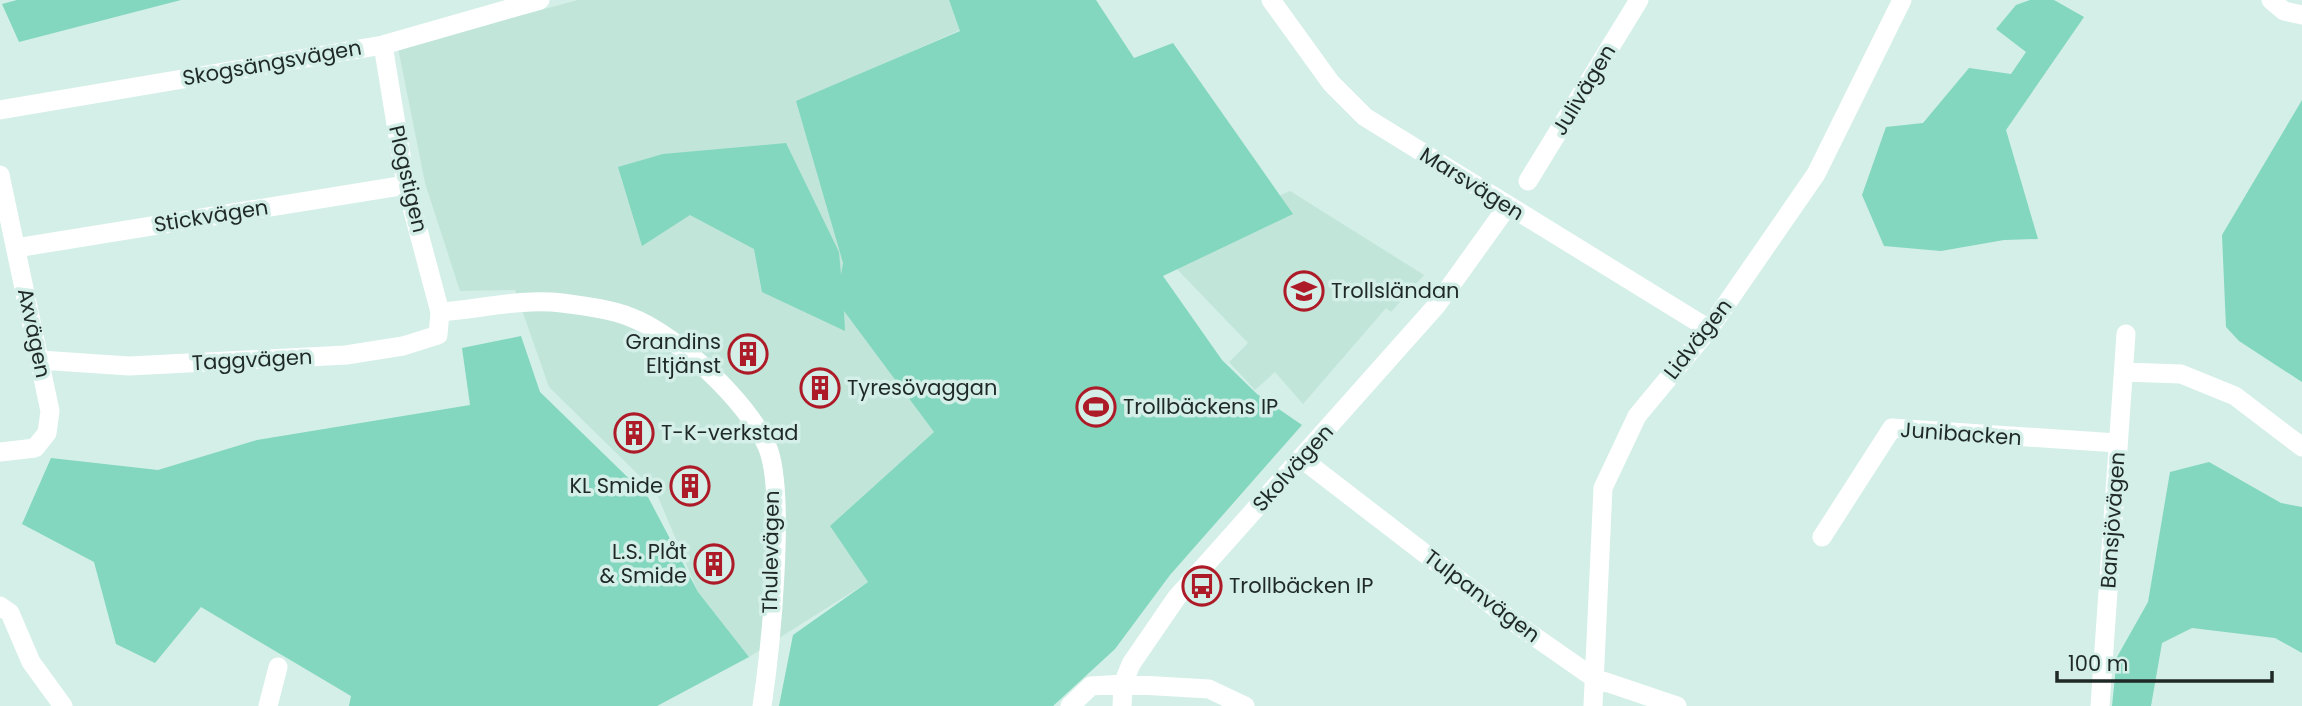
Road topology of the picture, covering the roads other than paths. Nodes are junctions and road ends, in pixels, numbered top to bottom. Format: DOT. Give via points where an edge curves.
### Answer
graph roads {
  1 [pos="540,0"];
  2 [pos="1271,0"];
  3 [pos="1639,0"];
  4 [pos="1902,0"];
  5 [pos="2271,0"];
  6 [pos="2302,15"];
  7 [pos="383,45"];
  8 [pos="0,110"];
  9 [pos="1528,181"];
  10 [pos="406,185"];
  11 [pos="1,187"];
  12 [pos="1507,207"];
  13 [pos="16,248"];
  14 [pos="440,312"];
  15 [pos="1709,329"];
  16 [pos="2126,334"];
  17 [pos="40,360"];
  18 [pos="2124,372"];
  19 [pos="2117,443"];
  20 [pos="2302,447"];
  21 [pos="0,452"];
  22 [pos="1302,459"];
  23 [pos="1822,537"];
  24 [pos="0,606"];
  25 [pos="278,667"];
  26 [pos="1594,678"];
  27 [pos="1123,684"];
  28 [pos="62,706"];
  29 [pos="268,706"];
  30 [pos="762,706"];
  31 [pos="1070,706"];
  32 [pos="1122,706"];
  33 [pos="1245,706"];
  34 [pos="1593,706"];
  35 [pos="1677,706"];
  36 [pos="2100,706"];
  1 -- 7 [label="street, Skogsängsvägen"];
  2 -- 12 [label="street, Marsvägen" via="1331,83 1365,117"];
  3 -- 9 [label="street, Julivägen"];
  4 -- 15 [label="street, Lidvägen" via="1816,174"];
  5 -- 6 [label="street" via="2284,11"];
  7 -- 8 [label="street, Skogsängsvägen"];
  7 -- 10 [label="street, Plogstigen"];
  10 -- 13 [label="street, Stickvägen"];
  10 -- 14 [label="street, Plogstigen"];
  11 -- 13 [label="street, Axvägen"];
  12 -- 15 [label="street, Marsvägen"];
  12 -- 22 [label="street, Skolvägen" via="1436,306"];
  13 -- 17 [label="street, Axvägen"];
  14 -- 17 [label="street, Taggvägen" via="438,335 346,355 129,366"];
  14 -- 30 [label="street, Thulevägen" via="559,303 630,317 676,345 732,394 769,448 775,498"];
  15 -- 26 [label="street, Lidvägen" via="1637,416 1603,488"];
  16 -- 18 [label="street, Bansjövägen"];
  17 -- 21 [label="street, Axvägen" via="50,411 47,433 35,448"];
  18 -- 19 [label="street, Bansjövägen"];
  18 -- 20 [label="street" via="2181,374 2235,396"];
  19 -- 23 [label="street, Junibacken" via="1892,428"];
  19 -- 36 [label="street, Bansjövägen"];
  22 -- 26 [label="street, Tulpanvägen"];
  22 -- 27 [label="street, Skolvägen" via="1177,597 1131,664"];
  24 -- 28 [label="street" via="10,613 31,662"];
  25 -- 29 [label="street"];
  26 -- 34 [label="street, Lidvägen"];
  26 -- 35 [label="street, Tulpanvägen"];
  27 -- 31 [label="street" via="1091,686"];
  27 -- 32 [label="street"];
  27 -- 33 [label="street" via="1209,689"];
}
